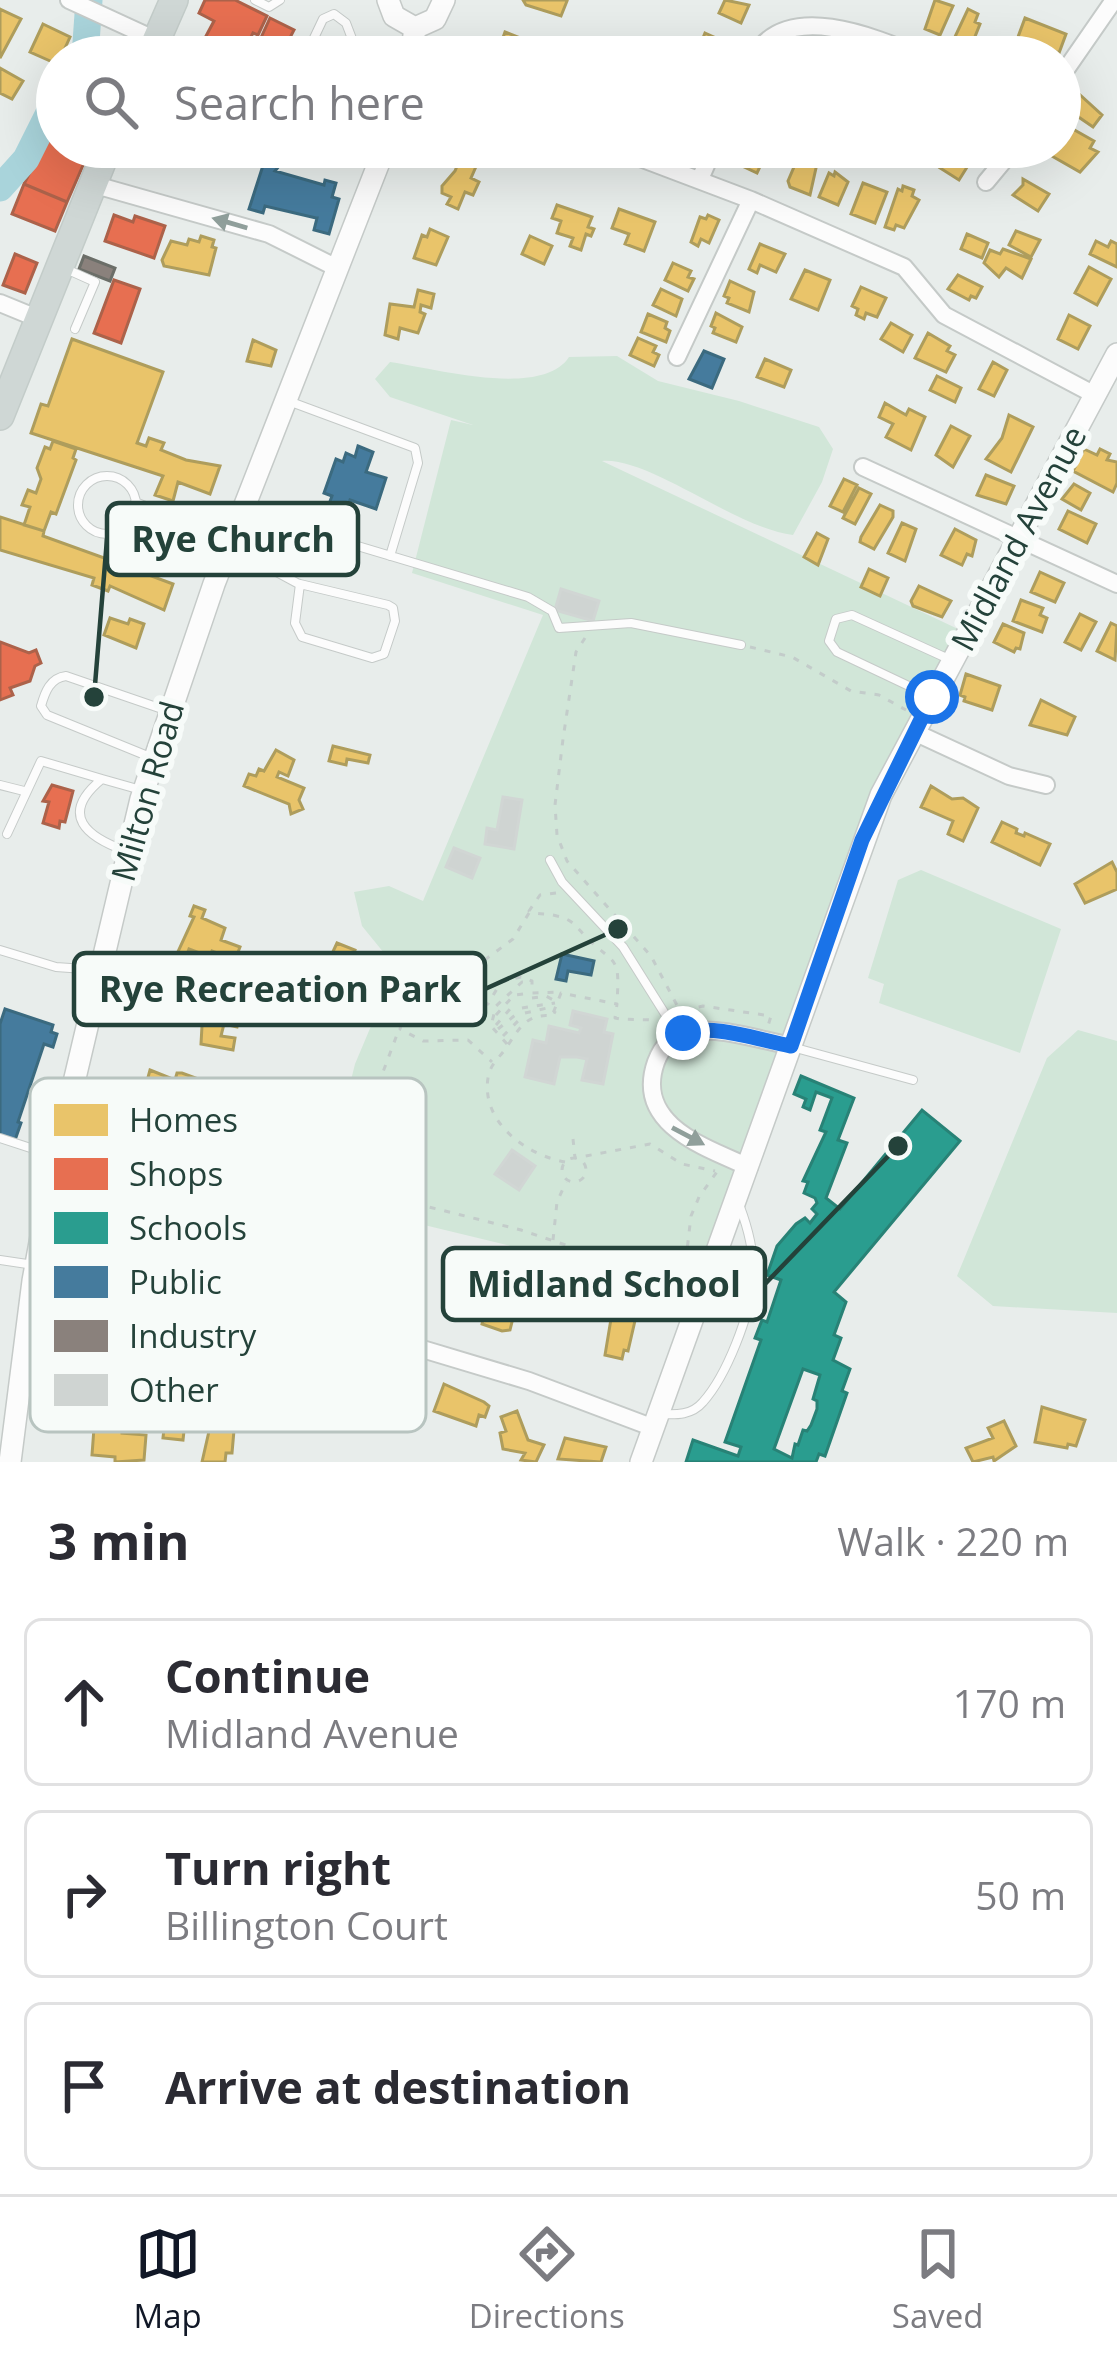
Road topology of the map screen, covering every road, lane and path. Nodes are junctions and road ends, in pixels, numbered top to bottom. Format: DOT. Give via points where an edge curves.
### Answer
graph roads {
  1 [pos="69,0"];
  2 [pos="174,0"];
  3 [pos="255,0"];
  4 [pos="280,0"];
  5 [pos="388,0"];
  6 [pos="444,0"];
  7 [pos="1114,0"];
  8 [pos="415,28"];
  9 [pos="133,36"];
  10 [pos="159,36"];
  11 [pos="314,36"];
  12 [pos="351,36"];
  13 [pos="414,36"];
  14 [pos="770,36"];
  15 [pos="872,36"];
  16 [pos="1081,48"];
  17 [pos="99,168"];
  18 [pos="377,168"];
  19 [pos="669,168"];
  20 [pos="705,168"];
  21 [pos="998,168"];
  22 [pos="700,179"];
  23 [pos="986,182"];
  24 [pos="92,184"];
  25 [pos="751,200"];
  26 [pos="60,266"];
  27 [pos="338,268"];
  28 [pos="0,303"];
  29 [pos="39,320"];
  30 [pos="75,329"];
  31 [pos="1117,354"];
  32 [pos="677,357"];
  33 [pos="1095,395"];
  34 [pos="286,400"];
  35 [pos="0,416"];
  36 [pos="863,467"];
  37 [pos="135,502"];
  38 [pos="146,507"];
  39 [pos="242,512"];
  40 [pos="127,525"];
  41 [pos="138,530"];
  42 [pos="1018,537"];
  43 [pos="228,549"];
  44 [pos="390,556"];
  45 [pos="300,584"];
  46 [pos="1117,584"];
  47 [pos="592,626"];
  48 [pos="559,628"];
  49 [pos="741,645"];
  50 [pos="576,652"];
  51 [pos="952,661"];
  52 [pos="932,697"];
  53 [pos="170,711"];
  54 [pos="911,722"];
  55 [pos="154,758"];
  56 [pos="103,779"];
  57 [pos="0,785"];
  58 [pos="1046,785"];
  59 [pos="24,791"];
  60 [pos="144,791"];
  61 [pos="7,834"];
  62 [pos="128,852"];
  63 [pos="550,860"];
  64 [pos="581,876"];
  65 [pos="574,882"];
  66 [pos="562,891"];
  67 [pos="530,911"];
  68 [pos="0,950"];
  69 [pos="482,962"];
  70 [pos="101,970"];
  71 [pos="532,982"];
  72 [pos="561,993"];
  73 [pos="532,995"];
  74 [pos="557,1003"];
  75 [pos="616,1004"];
  76 [pos="510,1010"];
  77 [pos="680,1011"];
  78 [pos="522,1012"];
  79 [pos="556,1013"];
  80 [pos="670,1014"];
  81 [pos="495,1016"];
  82 [pos="657,1021"];
  83 [pos="400,1029"];
  84 [pos="495,1029"];
  85 [pos="766,1033"];
  86 [pos="678,1034"];
  87 [pos="502,1038"];
  88 [pos="508,1045"];
  89 [pos="791,1046"];
  90 [pos="493,1063"];
  91 [pos="75,1078"];
  92 [pos="379,1078"];
  93 [pos="914,1080"];
  94 [pos="0,1138"];
  95 [pos="573,1139"];
  96 [pos="30,1152"];
  97 [pos="575,1158"];
  98 [pos="721,1160"];
  99 [pos="565,1162"];
  100 [pos="749,1167"];
  101 [pos="719,1172"];
  102 [pos="728,1176"];
  103 [pos="567,1180"];
  104 [pos="737,1198"];
  105 [pos="426,1207"];
  106 [pos="553,1240"];
  107 [pos="0,1259"];
  108 [pos="30,1264"];
  109 [pos="684,1276"];
  110 [pos="691,1279"];
  111 [pos="30,1310"];
  112 [pos="426,1350"];
  113 [pos="657,1421"];
  114 [pos="10,1462"];
  115 [pos="641,1462"];
  1 -- 9 [label="street"];
  2 -- 10 [label="main road"];
  3 -- 4 [label="lane" via="268,7"];
  5 -- 8 [label="street" via="394,16"];
  6 -- 8 [label="street" via="435,19"];
  7 -- 16 [label="street"];
  8 -- 13 [label="street"];
  11 -- 12 [label="lane" via="334,14"];
  14 -- 15 [label="street" via="812,18"];
  17 -- 24 [label="main road"];
  18 -- 27 [label="street, Milton Road"];
  19 -- 22 [label="street"];
  20 -- 22 [label="street"];
  21 -- 23 [label="street"];
  22 -- 25 [label="street"];
  24 -- 26 [label="main road"];
  27 -- 24 [label="street, one-way" via="269,234"];
  25 -- 32 [label="street"];
  25 -- 33 [label="street" via="904,267 944,315"];
  26 -- 29 [label="main road"];
  26 -- 30 [label="lane" via="95,282"];
  27 -- 34 [label="street, Milton Road"];
  28 -- 29 [label="street"];
  29 -- 35 [label="main road"];
  31 -- 33 [label="street, Midland Avenue"];
  33 -- 42 [label="street, Midland Avenue"];
  34 -- 39 [label="street, Milton Road"];
  34 -- 44 [label="lane" via="415,448 418,463"];
  36 -- 42 [label="street"];
  37 -- 38 [label="lane"];
  37 -- 40 [label="lane"];
  37 -- 40 [label="lane" via="113,476 80,492 78,511 88,527 105,534"];
  38 -- 41 [label="lane"];
  38 -- 43 [label="lane"];
  39 -- 43 [label="street, Milton Road"];
  39 -- 44 [label="lane"];
  40 -- 41 [label="lane"];
  41 -- 43 [label="lane"];
  42 -- 46 [label="street"];
  42 -- 51 [label="street, Midland Avenue"];
  43 -- 45 [label="lane"];
  43 -- 53 [label="street, Milton Road"];
  44 -- 48 [label="lane" via="528,597 552,610"];
  45 -- 45 [label="lane" via="393,608 384,654 371,658 302,637 295,623"];
  47 -- 48 [label="lane"];
  47 -- 49 [label="lane" via="631,622"];
  47 -- 50 [label="path"];
  48 -- 50 [label="path"];
  49 -- 54 [label="path" via="792,657 851,691 878,695"];
  50 -- 64 [label="path" via="555,806 557,835"];
  51 -- 52 [label="street, Midland Avenue"];
  51 -- 52 [label="lane" via="852,614 836,620 830,641 837,652"];
  52 -- 54 [label="street, Midland Avenue"];
  53 -- 55 [label="street, Milton Road"];
  53 -- 55 [label="lane" via="66,676 44,693 47,715"];
  54 -- 58 [label="street" via="1009,776"];
  54 -- 89 [label="street, Midland Avenue"];
  55 -- 60 [label="street, Milton Road"];
  56 -- 59 [label="lane" via="41,760"];
  56 -- 60 [label="lane"];
  56 -- 62 [label="lane" via="82,803 83,826"];
  57 -- 59 [label="lane"];
  59 -- 61 [label="lane"];
  60 -- 62 [label="street, Milton Road"];
  62 -- 70 [label="street, Milton Road"];
  63 -- 86 [label="lane" via="623,946"];
  64 -- 65 [label="path"];
  64 -- 77 [label="path" via="651,956"];
  66 -- 67 [label="path" via="540,895"];
  67 -- 69 [label="path" via="513,939"];
  67 -- 75 [label="path" via="578,925 603,948 616,964"];
  68 -- 70 [label="lane"];
  69 -- 71 [label="path" via="477,1006 488,1004 506,979"];
  69 -- 83 [label="path" via="422,971"];
  70 -- 91 [label="street, Milton Road"];
  71 -- 73 [label="path"];
  71 -- 81 [label="path" via="505,994"];
  72 -- 73 [label="path"];
  72 -- 74 [label="path"];
  72 -- 75 [label="path"];
  73 -- 74 [label="path"];
  73 -- 81 [label="path" via="514,995"];
  74 -- 78 [label="path"];
  74 -- 79 [label="path"];
  75 -- 82 [label="path" via="615,1018"];
  76 -- 84 [label="path"];
  77 -- 80 [label="path"];
  77 -- 85 [label="path" via="703,1006 771,1016"];
  78 -- 79 [label="path"];
  78 -- 84 [label="path"];
  78 -- 87 [label="path"];
  79 -- 88 [label="path" via="524,1023"];
  81 -- 84 [label="path"];
  83 -- 90 [label="path" via="424,1041 468,1040"];
  83 -- 92 [label="path"];
  84 -- 87 [label="path"];
  86 -- 89 [label="street"];
  86 -- 100 [label="street, one-way" via="656,1063 657,1111 666,1124"];
  87 -- 88 [label="path"];
  88 -- 90 [label="path"];
  89 -- 93 [label="lane"];
  89 -- 100 [label="street, Midland Avenue"];
  90 -- 99 [label="path" via="488,1095 495,1117 535,1153"];
  94 -- 96 [label="lane"];
  95 -- 97 [label="path"];
  97 -- 99 [label="path"];
  97 -- 101 [label="path" via="650,1144 682,1164"];
  97 -- 103 [label="path" via="586,1173"];
  98 -- 101 [label="path"];
  99 -- 103 [label="path"];
  100 -- 104 [label="street, Midland Avenue"];
  101 -- 102 [label="path"];
  101 -- 109 [label="path" via="691,1216"];
  103 -- 106 [label="path"];
  104 -- 113 [label="street, Midland Avenue"];
  104 -- 113 [label="lane" via="753,1277 741,1328 703,1403"];
  105 -- 106 [label="path"];
  106 -- 109 [label="path"];
  107 -- 108 [label="lane"];
  109 -- 110 [label="path"];
  111 -- 114 [label="street, Milton Road"];
  112 -- 113 [label="street"];
  113 -- 115 [label="street, Midland Avenue"];
}
